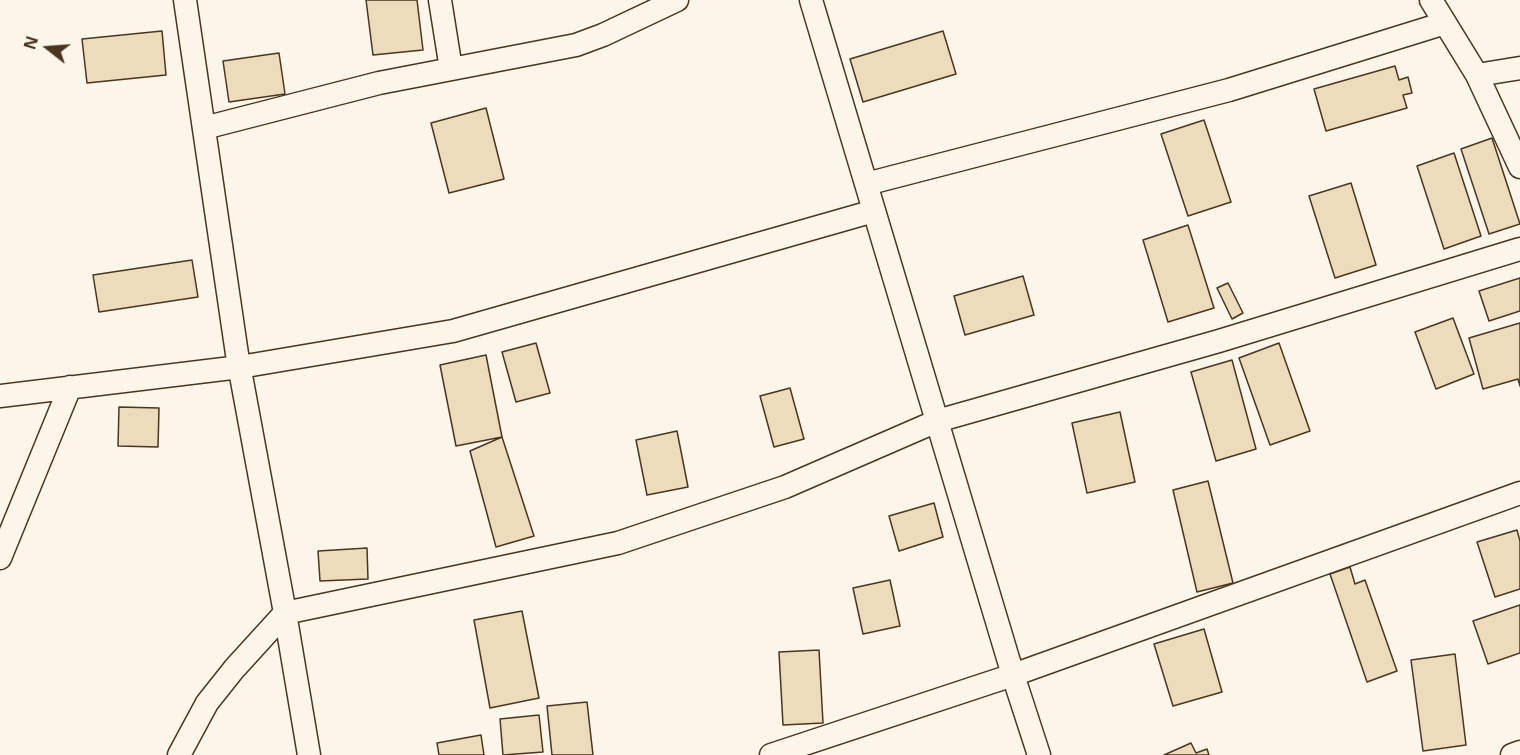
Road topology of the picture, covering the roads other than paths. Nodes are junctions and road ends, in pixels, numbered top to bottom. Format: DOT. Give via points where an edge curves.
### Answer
graph roads {
  1 [pos="185,0"];
  2 [pos="440,0"];
  3 [pos="676,0"];
  4 [pos="811,0"];
  5 [pos="1431,0"];
  6 [pos="1445,23"];
  7 [pos="1520,68"];
  8 [pos="451,69"];
  9 [pos="1477,75"];
  10 [pos="204,128"];
  11 [pos="1520,166"];
  12 [pos="866,184"];
  13 [pos="874,210"];
  14 [pos="1520,249"];
  15 [pos="240,367"];
  16 [pos="70,387"];
  17 [pos="0,396"];
  18 [pos="937,421"];
  19 [pos="1520,493"];
  20 [pos="0,558"];
  21 [pos="285,613"];
  22 [pos="1013,675"];
  23 [pos="1520,752"];
  24 [pos="179,755"];
  25 [pos="309,755"];
  26 [pos="771,755"];
  27 [pos="1039,755"];
  28 [pos="1512,755"];
  1 -- 10 [label="street"];
  2 -- 8 [label="street"];
  3 -- 8 [label="street" via="576,45"];
  4 -- 12 [label="street"];
  5 -- 6 [label="street"];
  6 -- 9 [label="street"];
  6 -- 12 [label="street" via="1229,90"];
  7 -- 9 [label="street"];
  8 -- 10 [label="street" via="379,82"];
  9 -- 11 [label="street"];
  10 -- 15 [label="street"];
  12 -- 13 [label="street"];
  13 -- 15 [label="street" via="453,331"];
  13 -- 18 [label="street"];
  14 -- 18 [label="street" via="1219,341"];
  15 -- 16 [label="street"];
  15 -- 21 [label="street"];
  16 -- 17 [label="street"];
  16 -- 20 [label="street"];
  18 -- 21 [label="street" via="785,487 618,543"];
  18 -- 22 [label="street"];
  19 -- 22 [label="street"];
  21 -- 24 [label="street" via="207,703"];
  21 -- 25 [label="street"];
  22 -- 26 [label="street"];
  22 -- 27 [label="street"];
  23 -- 28 [label="street"];
}
